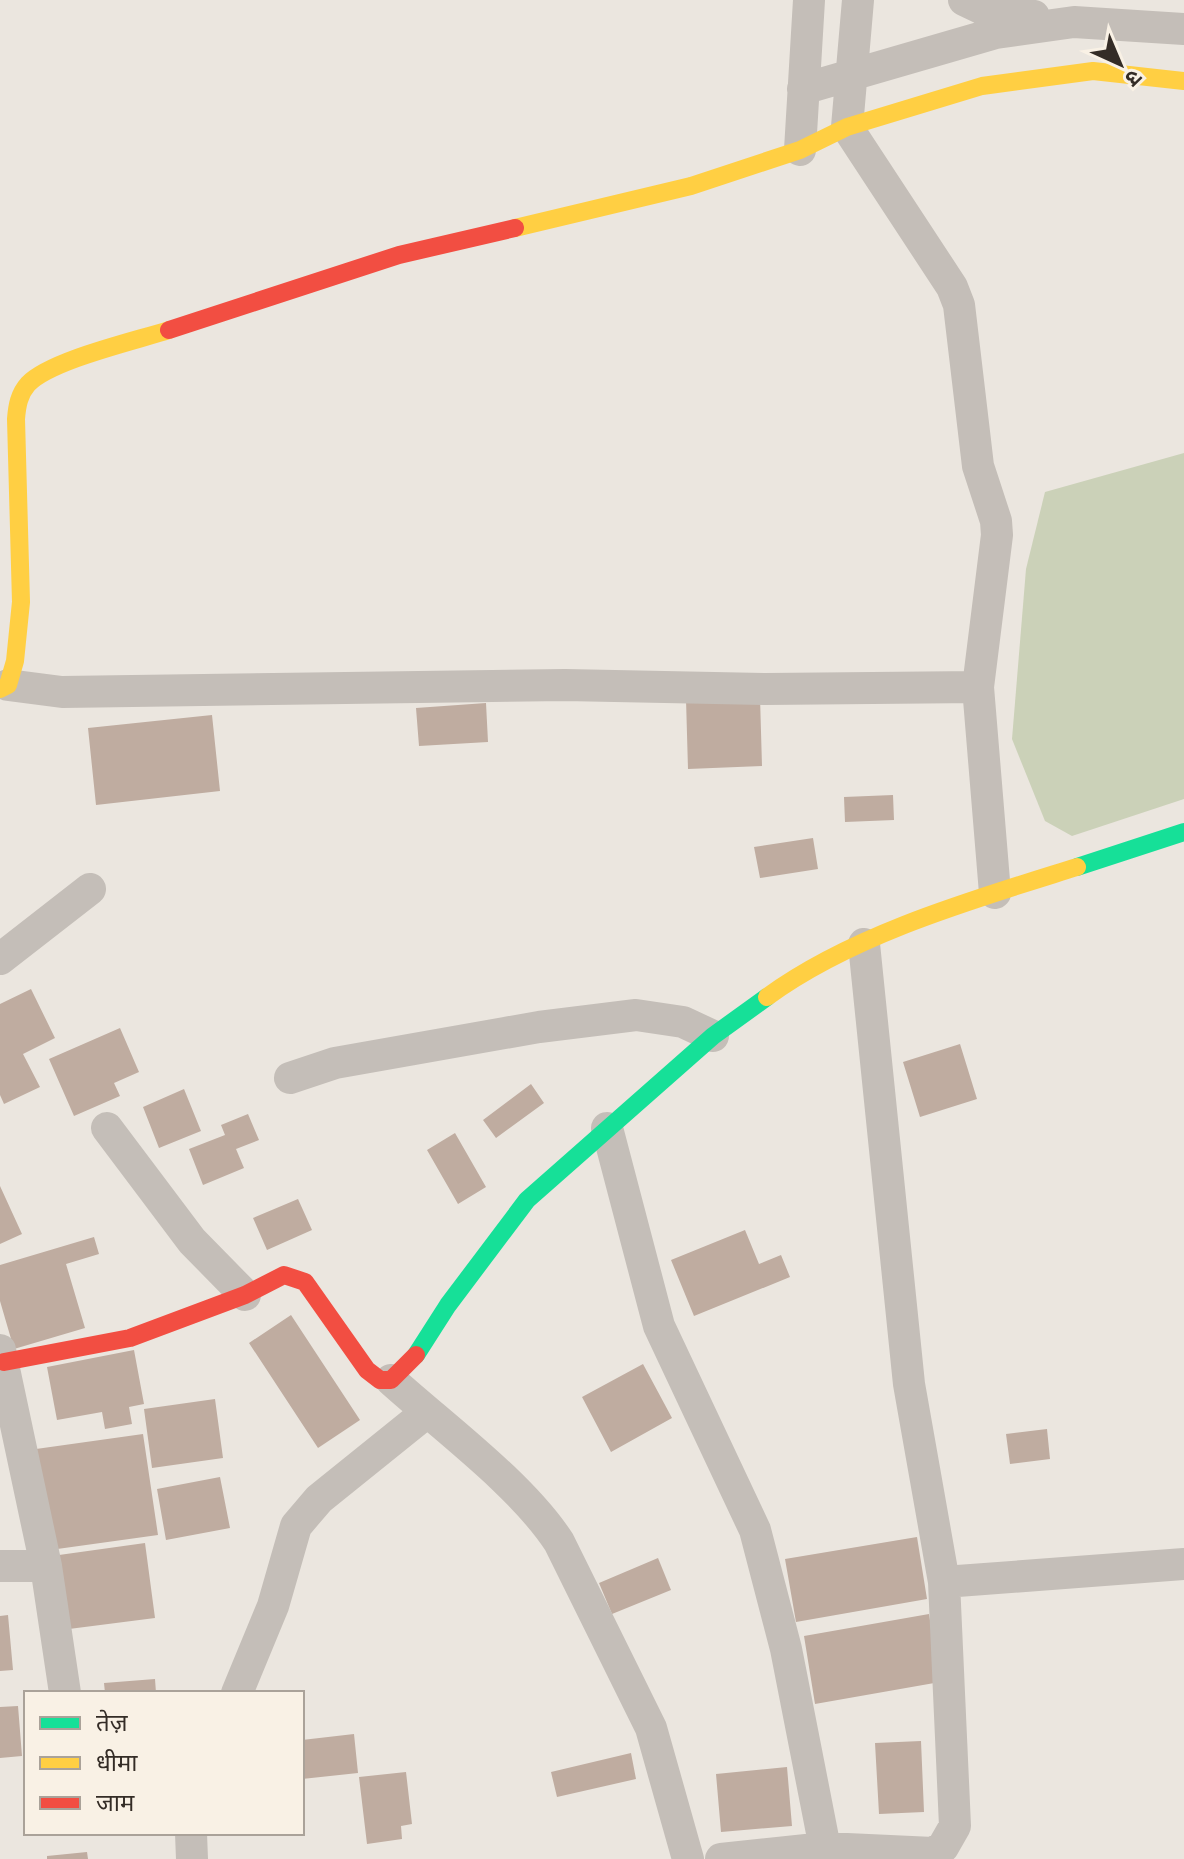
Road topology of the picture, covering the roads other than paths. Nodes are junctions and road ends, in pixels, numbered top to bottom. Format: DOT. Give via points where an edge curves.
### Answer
graph roads {
  1 [pos="809,0"];
  2 [pos="858,0"];
  3 [pos="964,0"];
  4 [pos="1074,22"];
  5 [pos="1184,29"];
  6 [pos="852,74"];
  7 [pos="1184,81"];
  8 [pos="803,89"];
  9 [pos="847,127"];
  10 [pos="800,150"];
  11 [pos="4,687"];
  12 [pos="978,687"];
  13 [pos="1184,832"];
  14 [pos="90,889"];
  15 [pos="995,893"];
  16 [pos="864,944"];
  17 [pos="0,959"];
  18 [pos="713,1036"];
  19 [pos="290,1078"];
  20 [pos="107,1128"];
  21 [pos="607,1128"];
  22 [pos="245,1295"];
  23 [pos="2,1356"];
  24 [pos="391,1380"];
  25 [pos="427,1412"];
  26 [pos="1184,1564"];
  27 [pos="0,1566"];
  28 [pos="46,1566"];
  29 [pos="944,1582"];
  30 [pos="65,1691"];
  31 [pos="238,1691"];
  32 [pos="191,1835"];
  33 [pos="825,1848"];
  34 [pos="937,1856"];
  35 [pos="192,1859"];
  36 [pos="688,1859"];
  37 [pos="721,1859"];
  1 -- 8 [label="street"];
  2 -- 6 [label="street"];
  3 -- 4 [label="street" via="985,10"];
  4 -- 5 [label="street"];
  4 -- 6 [label="street" via="996,33"];
  6 -- 8 [label="street"];
  6 -- 9 [label="street"];
  7 -- 9 [label="street" via="1093,71 1061,75 982,86"];
  8 -- 10 [label="street"];
  9 -- 10 [label="street"];
  9 -- 12 [label="street" via="959,305 978,466 997,535"];
  10 -- 11 [label="street" via="691,186 399,255 30,379 18,403 21,582 15,668"];
  11 -- 12 [label="street" via="62,692 565,685"];
  12 -- 15 [label="street"];
  13 -- 15 [label="street"];
  14 -- 17 [label="street"];
  15 -- 16 [label="street"];
  16 -- 18 [label="street" via="800,973"];
  16 -- 29 [label="street" via="909,1384"];
  18 -- 19 [label="street" via="683,1022 636,1015 335,1063"];
  18 -- 21 [label="street"];
  20 -- 22 [label="street" via="192,1241"];
  21 -- 24 [label="street" via="519,1209 415,1357"];
  21 -- 33 [label="street" via="659,1326 755,1530 786,1649"];
  22 -- 23 [label="street" via="130,1338"];
  22 -- 24 [label="street" via="284,1275 296,1277 313,1292 367,1370 380,1380"];
  23 -- 28 [label="street"];
  24 -- 25 [label="street"];
  25 -- 31 [label="street" via="319,1499 296,1526 273,1606"];
  25 -- 36 [label="street" via="546,1523 559,1542 651,1728"];
  26 -- 29 [label="street"];
  27 -- 28 [label="street"];
  28 -- 30 [label="street"];
  29 -- 34 [label="street" via="955,1826"];
  32 -- 35 [label="street"];
  33 -- 34 [label="street"];
  33 -- 37 [label="street"];
}
